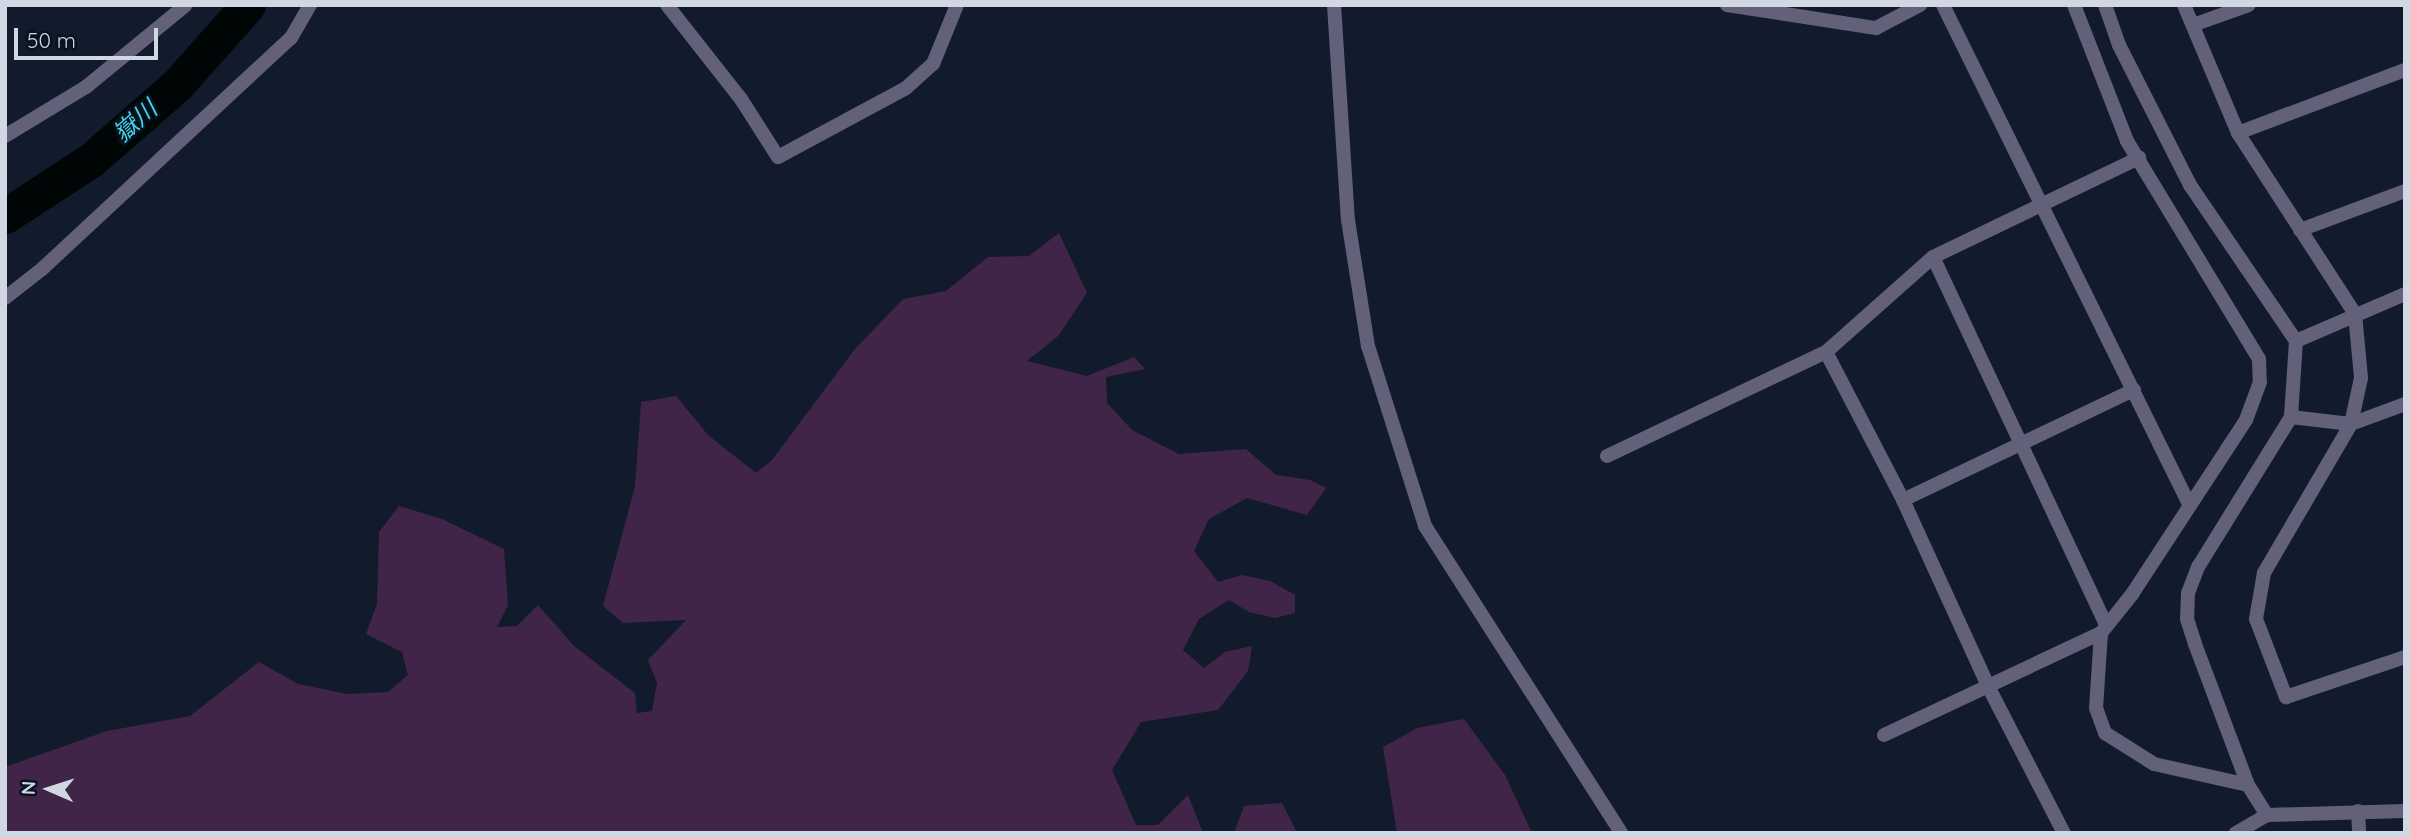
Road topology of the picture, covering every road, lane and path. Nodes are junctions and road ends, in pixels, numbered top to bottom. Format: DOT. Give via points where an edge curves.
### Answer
graph roads {
  1 [pos="186,5"];
  2 [pos="310,5"];
  3 [pos="667,5"];
  4 [pos="957,5"];
  5 [pos="1334,5"];
  6 [pos="1727,5"];
  7 [pos="1920,5"];
  8 [pos="1943,5"];
  9 [pos="2074,5"];
  10 [pos="2105,5"];
  11 [pos="2184,5"];
  12 [pos="2249,5"];
  13 [pos="2193,25"];
  14 [pos="2405,69"];
  15 [pos="2238,132"];
  16 [pos="5,136"];
  17 [pos="2139,158"];
  18 [pos="2405,191"];
  19 [pos="2045,206"];
  20 [pos="2300,230"];
  21 [pos="1933,257"];
  22 [pos="2405,294"];
  23 [pos="5,298"];
  24 [pos="2355,314"];
  25 [pos="2295,341"];
  26 [pos="1826,352"];
  27 [pos="2134,390"];
  28 [pos="2405,404"];
  29 [pos="2291,417"];
  30 [pos="2351,424"];
  31 [pos="2021,443"];
  32 [pos="1607,456"];
  33 [pos="1903,500"];
  34 [pos="2188,502"];
  35 [pos="2103,629"];
  36 [pos="2405,657"];
  37 [pos="1989,688"];
  38 [pos="1884,735"];
  39 [pos="2248,785"];
  40 [pos="2357,811"];
  41 [pos="2405,811"];
  42 [pos="2267,815"];
  43 [pos="1621,833"];
  44 [pos="2064,833"];
  45 [pos="2236,833"];
  46 [pos="2359,833"];
  1 -- 16 [label="street" via="86,87"];
  2 -- 23 [label="street" via="291,38"];
  3 -- 4 [label="street" via="741,99 778,157 906,88 933,64"];
  5 -- 43 [label="street" via="1348,220 1368,346 1425,526"];
  6 -- 7 [label="street" via="1876,28"];
  8 -- 19 [label="street"];
  9 -- 17 [label="street" via="2127,141"];
  10 -- 25 [label="street" via="2119,45 2190,185"];
  11 -- 13 [label="street"];
  12 -- 13 [label="street"];
  13 -- 15 [label="street"];
  14 -- 15 [label="street"];
  15 -- 20 [label="street"];
  17 -- 19 [label="street"];
  17 -- 34 [label="street" via="2259,359 2256,403"];
  18 -- 20 [label="street"];
  19 -- 21 [label="street"];
  19 -- 27 [label="street"];
  20 -- 24 [label="street"];
  21 -- 26 [label="street"];
  21 -- 31 [label="street"];
  22 -- 24 [label="street"];
  24 -- 25 [label="street"];
  24 -- 30 [label="street" via="2361,378"];
  25 -- 29 [label="street"];
  26 -- 32 [label="street"];
  26 -- 33 [label="street"];
  27 -- 31 [label="street"];
  27 -- 34 [label="street"];
  28 -- 30 [label="street"];
  29 -- 30 [label="street"];
  29 -- 39 [label="street" via="2198,567 2188,593 2187,619"];
  30 -- 36 [label="street" via="2264,573 2256,619 2287,697"];
  31 -- 33 [label="street"];
  31 -- 35 [label="street"];
  33 -- 37 [label="street"];
  34 -- 35 [label="street" via="2133,593"];
  35 -- 37 [label="street"];
  35 -- 39 [label="street" via="2095,685 2105,733 2154,764"];
  37 -- 38 [label="street"];
  37 -- 44 [label="street"];
  39 -- 42 [label="street"];
  40 -- 41 [label="street"];
  40 -- 42 [label="street"];
  40 -- 46 [label="street"];
  42 -- 45 [label="street"];
}
